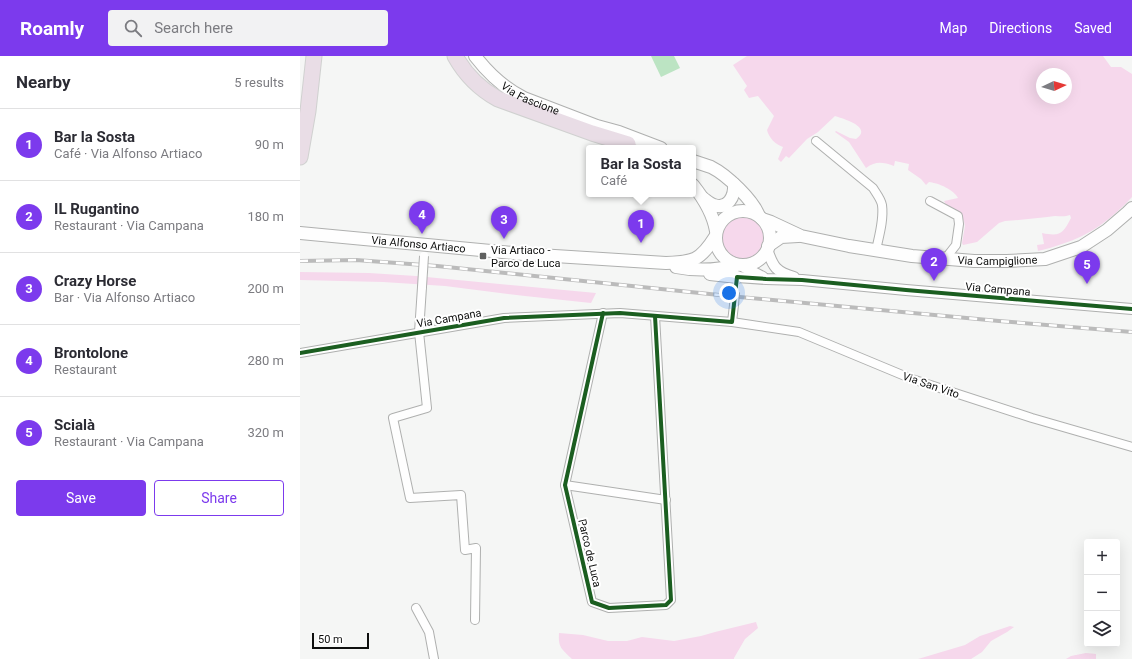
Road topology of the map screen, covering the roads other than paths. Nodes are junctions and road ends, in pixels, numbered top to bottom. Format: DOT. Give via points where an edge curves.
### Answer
graph roads {
  1 [pos="314,56"];
  2 [pos="455,56"];
  3 [pos="474,56"];
  4 [pos="597,126"];
  5 [pos="816,141"];
  6 [pos="628,145"];
  7 [pos="630,145"];
  8 [pos="653,145"];
  9 [pos="301,152"];
  10 [pos="696,165"];
  11 [pos="734,184"];
  12 [pos="696,189"];
  13 [pos="703,198"];
  14 [pos="930,201"];
  15 [pos="1132,208"];
  16 [pos="760,218"];
  17 [pos="300,233"];
  18 [pos="716,234"];
  19 [pos="801,236"];
  20 [pos="768,248"];
  21 [pos="876,250"];
  22 [pos="425,251"];
  23 [pos="945,259"];
  24 [pos="656,263"];
  25 [pos="738,269"];
  26 [pos="802,280"];
  27 [pos="1132,309"];
  28 [pos="603,313"];
  29 [pos="655,316"];
  30 [pos="732,322"];
  31 [pos="419,332"];
  32 [pos="300,353"];
  33 [pos="1132,447"];
  34 [pos="565,485"];
  35 [pos="666,500"];
  36 [pos="416,608"];
  37 [pos="476,620"];
  38 [pos="434,659"];
  1 -- 9 [label="highway"];
  2 -- 6 [label="highway" via="468,75 498,99"];
  3 -- 4 [label="main road, Via Fascione" via="512,92"];
  4 -- 7 [label="main road, Via Fascione"];
  4 -- 8 [label="main road, Via Fascione"];
  5 -- 21 [label="street" via="872,188 882,204 882,220"];
  10 -- 11 [label="main road" via="711,167"];
  11 -- 13 [label="main road" via="734,195 723,206 713,205"];
  11 -- 16 [label="main road" via="754,205"];
  12 -- 13 [label="main road"];
  13 -- 18 [label="main road" via="712,216"];
  14 -- 23 [label="street" via="958,216 956,244"];
  15 -- 23 [label="main road, Via Campiglione" via="1107,230 1081,247 1045,259"];
  16 -- 18 [label="main road" via="747,211 734,212 723,219"];
  16 -- 19 [label="main road, Via Campiglione"];
  16 -- 20 [label="main road" via="770,235"];
  17 -- 22 [label="main road, Via Alfonso Artiaco"];
  18 -- 24 [label="main road" via="707,250 695,260"];
  18 -- 25 [label="main road" via="718,250"];
  19 -- 20 [label="main road, Via Campiglione" via="781,237"];
  19 -- 21 [label="main road, Via Campiglione"];
  20 -- 25 [label="main road" via="759,260"];
  20 -- 26 [label="street, Via Campana" via="775,268"];
  21 -- 23 [label="main road, Via Campiglione"];
  22 -- 24 [label="main road, Via Alfonso Artiaco" via="523,254"];
  22 -- 31 [label="street, bridge"];
  24 -- 25 [label="main road" via="683,269"];
  25 -- 26 [label="street, Via Campana" via="766,279"];
  25 -- 30 [label="street, bridge"];
  26 -- 27 [label="street, Via Campana"];
  28 -- 29 [label="street, Via Campana"];
  28 -- 31 [label="street, Via Campana" via="504,318"];
  28 -- 34 [label="street, Parco de Luca"];
  29 -- 30 [label="street, Via San Vito"];
  29 -- 35 [label="street, Parco de Luca"];
  30 -- 33 [label="street, Via San Vito" via="799,332 912,379"];
  31 -- 32 [label="street, Via Campana"];
  31 -- 37 [label="street" via="427,408 393,418 410,498 461,495 465,550 476,548"];
  34 -- 35 [label="street"];
  34 -- 35 [label="street, Parco de Luca" via="592,602 609,608 666,606 671,600"];
  36 -- 38 [label="street" via="429,632"];
}
